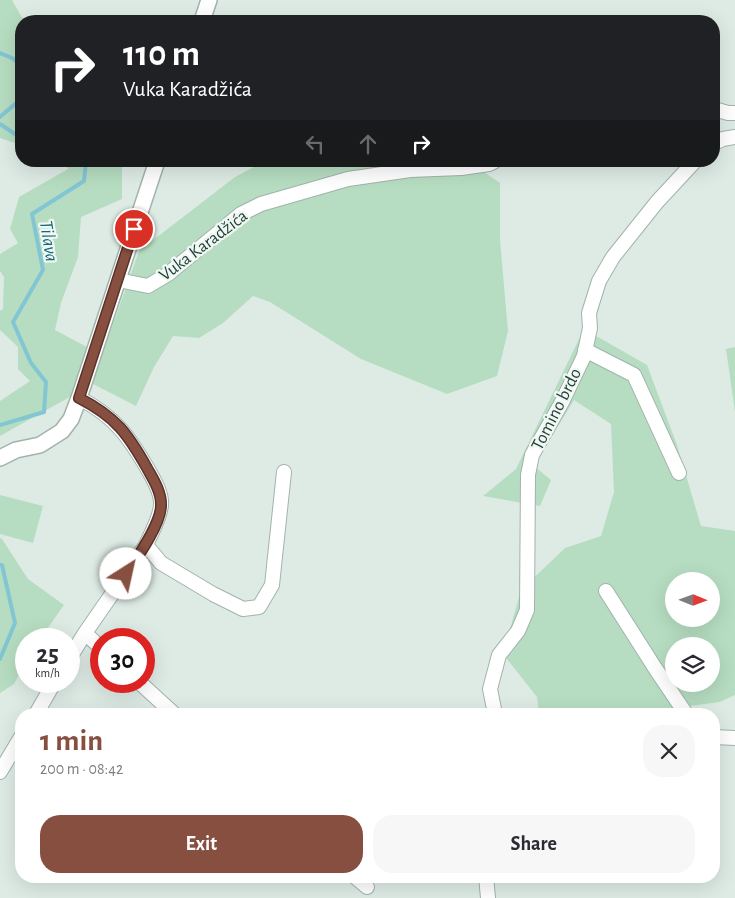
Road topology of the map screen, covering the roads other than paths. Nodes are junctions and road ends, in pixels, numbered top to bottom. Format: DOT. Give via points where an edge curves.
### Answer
graph roads {
  1 [pos="209,0"];
  2 [pos="204,15"];
  3 [pos="720,111"];
  4 [pos="735,113"];
  5 [pos="735,137"];
  6 [pos="720,140"];
  7 [pos="154,167"];
  8 [pos="468,167"];
  9 [pos="689,167"];
  10 [pos="118,280"];
  11 [pos="585,350"];
  12 [pos="79,398"];
  13 [pos="0,458"];
  14 [pos="284,472"];
  15 [pos="679,473"];
  16 [pos="146,545"];
  17 [pos="606,592"];
  18 [pos="85,633"];
  19 [pos="90,638"];
  20 [pos="80,641"];
  21 [pos="48,693"];
  22 [pos="151,693"];
  23 [pos="39,708"];
  24 [pos="167,708"];
  25 [pos="494,708"];
  26 [pos="682,708"];
  27 [pos="720,737"];
  28 [pos="735,738"];
  29 [pos="15,747"];
  30 [pos="0,772"];
  31 [pos="362,883"];
  32 [pos="487,883"];
  33 [pos="367,888"];
  34 [pos="488,898"];
  1 -- 2 [label="street"];
  3 -- 4 [label="street"];
  5 -- 6 [label="street"];
  7 -- 10 [label="street"];
  8 -- 10 [label="street, Vuka Karadžića" via="410,170 348,179 261,204 241,214 168,274 148,286"];
  9 -- 11 [label="street, Tomino brdo" via="613,257 599,281 588,314 590,328"];
  10 -- 12 [label="street"];
  11 -- 15 [label="street" via="634,374"];
  11 -- 25 [label="street, Tomino brdo" via="562,402 532,455 528,475 527,610 518,631 499,655 490,689"];
  12 -- 13 [label="street" via="71,419 62,431 40,444"];
  12 -- 16 [label="street" via="94,406 127,435 158,488 162,504"];
  14 -- 16 [label="street" via="272,586 259,607 243,609 213,594 161,564"];
  16 -- 18 [label="street"];
  17 -- 26 [label="street"];
  18 -- 19 [label="street"];
  18 -- 20 [label="street"];
  21 -- 23 [label="street"];
  22 -- 24 [label="street"];
  27 -- 28 [label="street"];
  29 -- 30 [label="street"];
  31 -- 33 [label="street"];
  32 -- 34 [label="street"];
}
